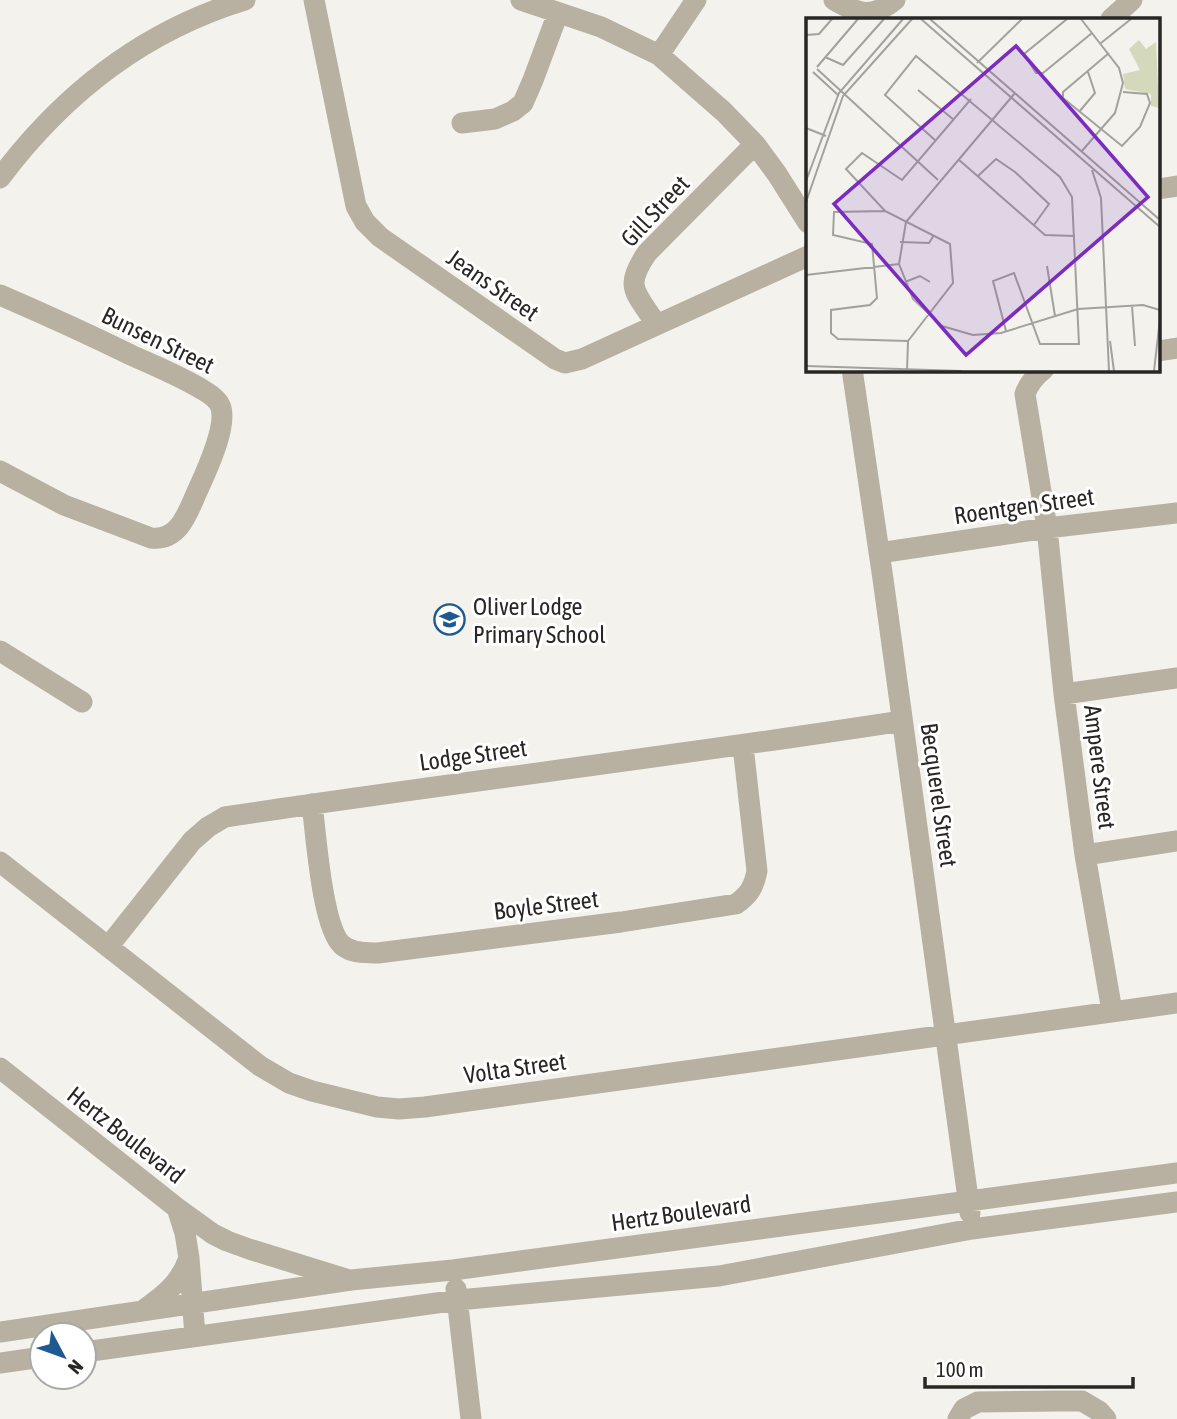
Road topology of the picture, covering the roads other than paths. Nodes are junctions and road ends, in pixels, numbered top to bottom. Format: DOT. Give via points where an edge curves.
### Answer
graph roads {
  1 [pos="245,0"];
  2 [pos="314,0"];
  3 [pos="521,0"];
  4 [pos="696,0"];
  5 [pos="834,0"];
  6 [pos="895,0"];
  7 [pos="1132,0"];
  8 [pos="558,13"];
  9 [pos="1112,18"];
  10 [pos="659,55"];
  11 [pos="462,123"];
  12 [pos="755,144"];
  13 [pos="0,178"];
  14 [pos="806,220"];
  15 [pos="806,257"];
  16 [pos="0,295"];
  17 [pos="656,324"];
  18 [pos="852,371"];
  19 [pos="1042,371"];
  20 [pos="0,471"];
  21 [pos="1177,513"];
  22 [pos="1047,528"];
  23 [pos="879,553"];
  24 [pos="0,651"];
  25 [pos="1177,678"];
  26 [pos="1064,694"];
  27 [pos="82,702"];
  28 [pos="902,721"];
  29 [pos="743,746"];
  30 [pos="312,804"];
  31 [pos="1177,841"];
  32 [pos="1086,855"];
  33 [pos="0,862"];
  34 [pos="108,947"];
  35 [pos="1177,1003"];
  36 [pos="1112,1011"];
  37 [pos="946,1035"];
  38 [pos="0,1069"];
  39 [pos="1177,1173"];
  40 [pos="968,1200"];
  41 [pos="1177,1202"];
  42 [pos="177,1208"];
  43 [pos="972,1229"];
  44 [pos="189,1258"];
  45 [pos="453,1270"];
  46 [pos="351,1280"];
  47 [pos="458,1300"];
  48 [pos="191,1303"];
  49 [pos="143,1310"];
  50 [pos="0,1332"];
  51 [pos="195,1336"];
  52 [pos="98,1350"];
  53 [pos="28,1359"];
  54 [pos="0,1363"];
  55 [pos="471,1419"];
  56 [pos="958,1419"];
  57 [pos="1105,1419"];
  1 -- 13 [label="street" via="169,30 132,51 49,120"];
  2 -- 17 [label="street, Jeans Street" via="356,206 380,237 565,363"];
  3 -- 8 [label="street"];
  4 -- 10 [label="street"];
  5 -- 6 [label="street" via="865,13 881,10"];
  7 -- 9 [label="street"];
  8 -- 10 [label="street" via="601,27"];
  8 -- 11 [label="street" via="523,103 495,118"];
  10 -- 12 [label="street"];
  12 -- 14 [label="street"];
  12 -- 17 [label="street, Gill Street" via="638,267 635,290"];
  15 -- 17 [label="street, Jeans Street"];
  16 -- 20 [label="street, Bunsen Street" via="204,390 221,405 223,419 190,508 175,532 165,538 151,538 64,505"];
  18 -- 23 [label="street, Becquerel Street"];
  19 -- 22 [label="street, Ampere Street" via="1025,394"];
  21 -- 22 [label="street, Roentgen Street"];
  22 -- 23 [label="street, Roentgen Street"];
  22 -- 26 [label="street, Ampere Street"];
  23 -- 28 [label="street, Becquerel Street"];
  24 -- 27 [label="street"];
  25 -- 26 [label="street"];
  26 -- 32 [label="street, Ampere Street"];
  28 -- 29 [label="street, Lodge Street"];
  28 -- 37 [label="street, Becquerel Street"];
  29 -- 30 [label="street, Lodge Street"];
  29 -- 30 [label="street, Boyle Street" via="757,871 751,891 736,904 621,922 378,953 349,950 332,931"];
  30 -- 34 [label="street, Lodge Street" via="225,817 208,827"];
  31 -- 32 [label="street"];
  32 -- 36 [label="street, Ampere Street"];
  33 -- 34 [label="street, Volta Street"];
  34 -- 37 [label="street, Volta Street" via="260,1066 300,1087 377,1107 425,1107"];
  35 -- 36 [label="street, Volta Street"];
  36 -- 37 [label="street, Volta Street"];
  37 -- 40 [label="street, Becquerel Street"];
  38 -- 42 [label="street, Hertz Boulevard"];
  39 -- 40 [label="street, Hertz Boulevard"];
  40 -- 43 [label="street, Becquerel Street"];
  40 -- 45 [label="street, Hertz Boulevard"];
  41 -- 43 [label="street"];
  42 -- 44 [label="street, Hertz Boulevard"];
  42 -- 46 [label="street" via="227,1241"];
  43 -- 47 [label="street" via="719,1276"];
  44 -- 48 [label="street, Hertz Boulevard"];
  44 -- 49 [label="street" via="174,1286"];
  45 -- 46 [label="street, Hertz Boulevard"];
  45 -- 47 [label="street"];
  46 -- 48 [label="street, Hertz Boulevard"];
  47 -- 51 [label="street"];
  47 -- 55 [label="street"];
  48 -- 49 [label="street, Hertz Boulevard"];
  48 -- 51 [label="street, Hertz Boulevard"];
  49 -- 50 [label="street, Hertz Boulevard"];
  51 -- 52 [label="street"];
  53 -- 54 [label="street"];
  56 -- 57 [label="street" via="964,1409 978,1402 1058,1401 1082,1401"];
}
